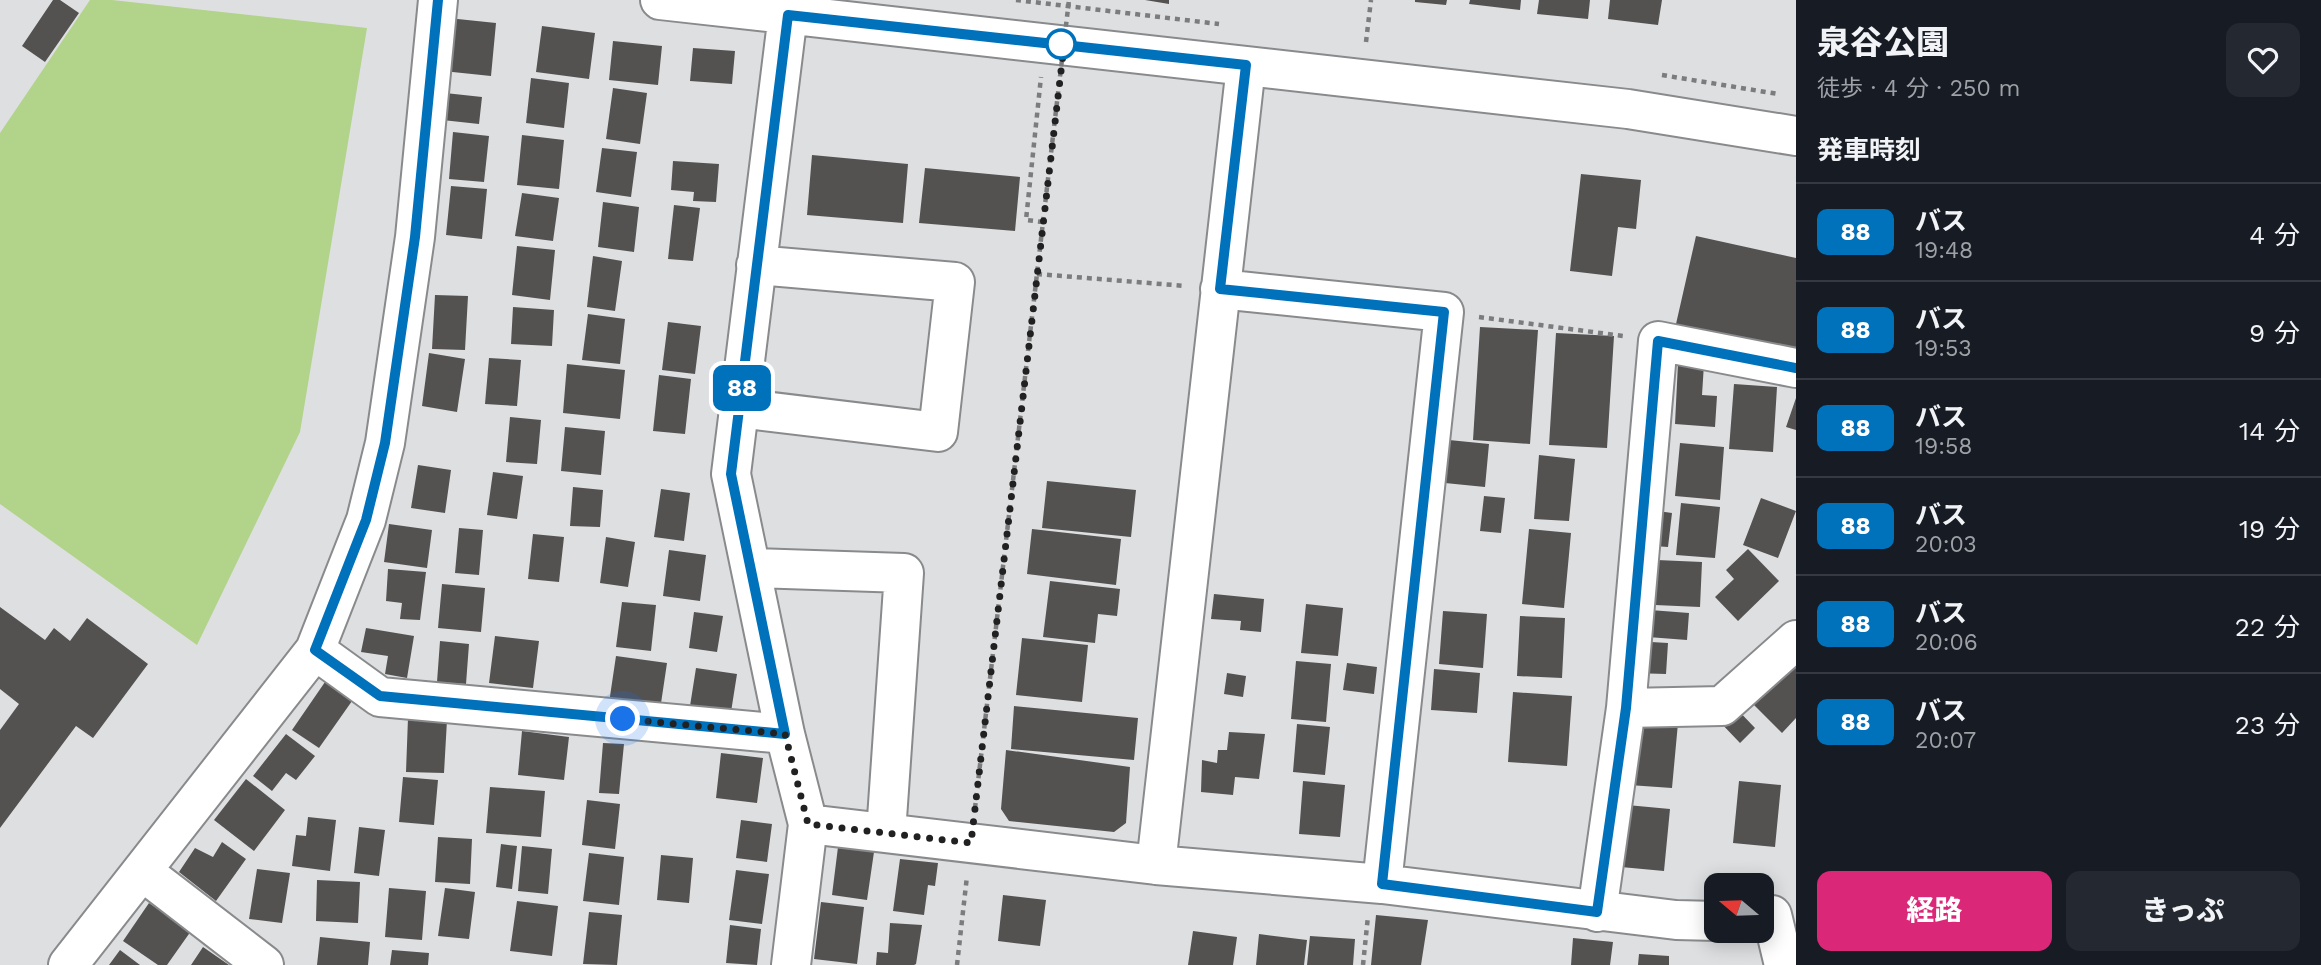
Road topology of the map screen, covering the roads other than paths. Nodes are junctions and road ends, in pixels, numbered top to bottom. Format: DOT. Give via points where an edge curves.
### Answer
graph roads {
  1 [pos="438,0"];
  2 [pos="660,0"];
  3 [pos="788,15"];
  4 [pos="1246,65"];
  5 [pos="1796,136"];
  6 [pos="757,265"];
  7 [pos="1220,289"];
  8 [pos="1796,368"];
  9 [pos="739,408"];
  10 [pos="751,568"];
  11 [pos="1796,640"];
  12 [pos="315,650"];
  13 [pos="1626,708"];
  14 [pos="785,734"];
  15 [pos="808,824"];
  16 [pos="886,834"];
  17 [pos="1156,865"];
  18 [pos="142,871"];
  19 [pos="1377,884"];
  20 [pos="1597,912"];
  21 [pos="1777,912"];
  22 [pos="1704,921"];
  23 [pos="68,965"];
  24 [pos="264,965"];
  25 [pos="790,965"];
  26 [pos="1784,965"];
  1 -- 12 [label="street" via="415,237 385,443 366,520"];
  2 -- 3 [label="street"];
  3 -- 4 [label="street"];
  3 -- 6 [label="street"];
  4 -- 5 [label="street" via="1628,109"];
  4 -- 7 [label="street"];
  6 -- 9 [label="street"];
  6 -- 9 [label="street" via="955,282 938,432"];
  7 -- 17 [label="street"];
  7 -- 19 [label="street" via="1444,312"];
  8 -- 13 [label="street" via="1658,341"];
  9 -- 10 [label="street" via="731,474"];
  10 -- 14 [label="street"];
  10 -- 16 [label="street" via="904,573"];
  11 -- 13 [label="street" via="1722,706"];
  12 -- 14 [label="street" via="380,696"];
  12 -- 18 [label="street"];
  13 -- 20 [label="street"];
  14 -- 15 [label="street"];
  15 -- 16 [label="street"];
  15 -- 25 [label="street"];
  16 -- 17 [label="street"];
  17 -- 19 [label="street"];
  18 -- 23 [label="street"];
  18 -- 24 [label="street"];
  19 -- 20 [label="street"];
  20 -- 22 [label="street"];
  21 -- 26 [label="street"];
}
